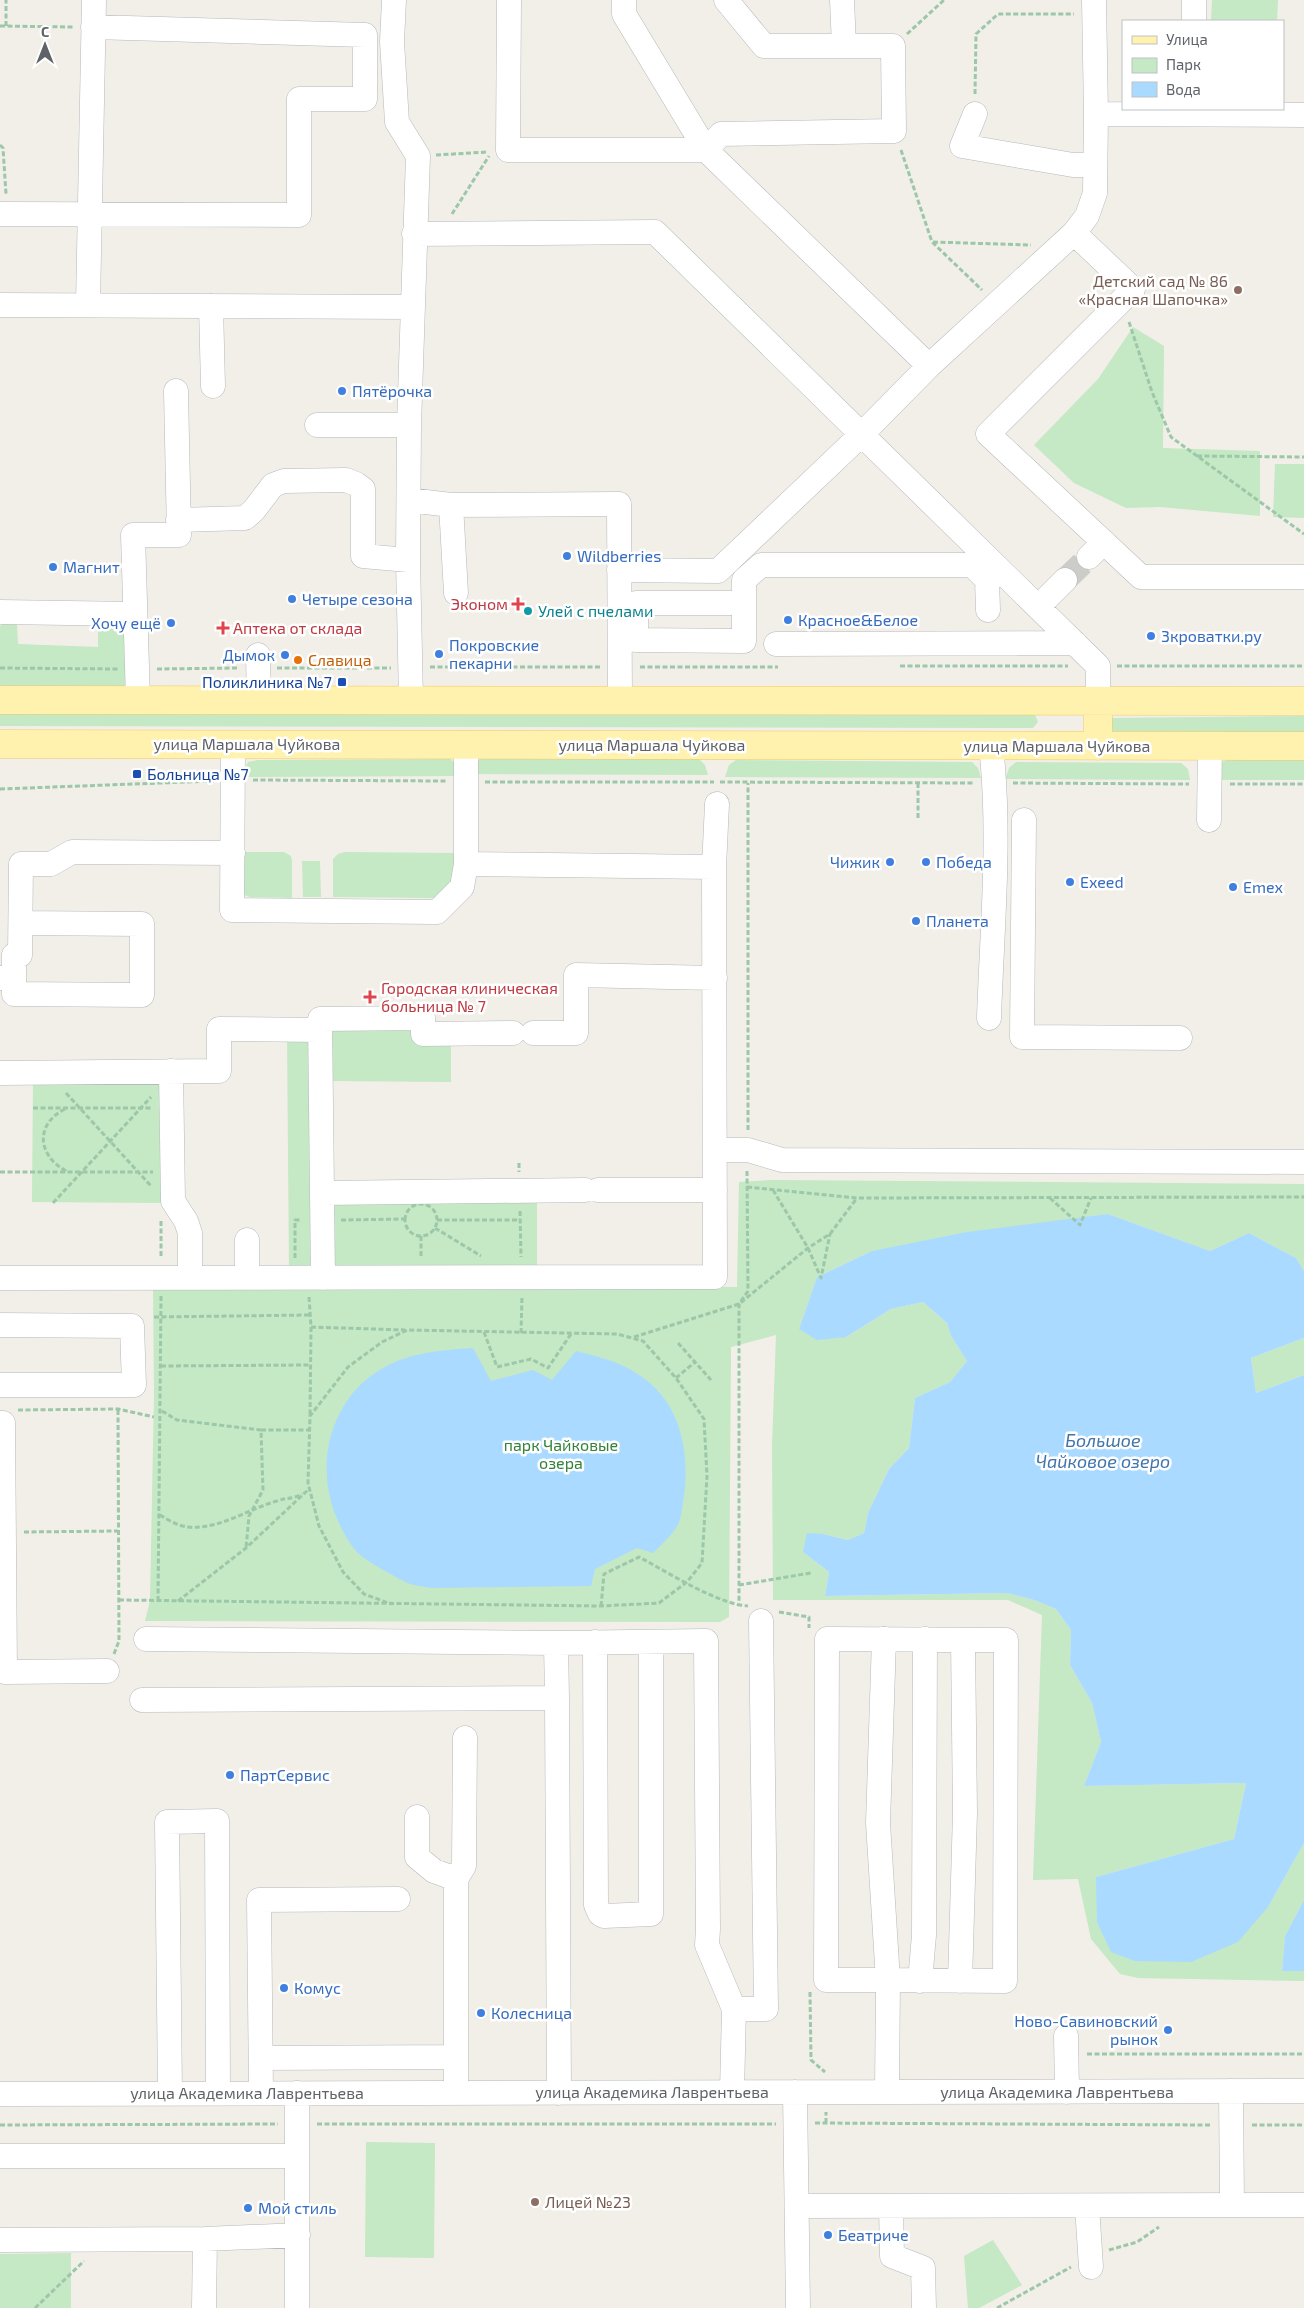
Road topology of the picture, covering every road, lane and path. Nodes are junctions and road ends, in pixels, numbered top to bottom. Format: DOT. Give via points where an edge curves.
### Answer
graph roads {
  1 [pos="6,0"];
  2 [pos="94,0"];
  3 [pos="394,0"];
  4 [pos="509,0"];
  5 [pos="624,0"];
  6 [pos="726,0"];
  7 [pos="842,0"];
  8 [pos="944,0"];
  9 [pos="1094,0"];
  10 [pos="1194,0"];
  11 [pos="1194,20"];
  12 [pos="0,26"];
  13 [pos="6,26"];
  14 [pos="93,27"];
  15 [pos="844,46"];
  16 [pos="893,46"];
  17 [pos="1195,112"];
  18 [pos="975,114"];
  19 [pos="1096,114"];
  20 [pos="1304,115"];
  21 [pos="894,131"];
  22 [pos="0,145"];
  23 [pos="706,150"];
  24 [pos="418,156"];
  25 [pos="1094,165"];
  26 [pos="4,214"];
  27 [pos="90,214"];
  28 [pos="414,234"];
  29 [pos="439,234"];
  30 [pos="1067,239"];
  31 [pos="932,242"];
  32 [pos="1122,300"];
  33 [pos="997,303"];
  34 [pos="0,305"];
  35 [pos="88,305"];
  36 [pos="211,306"];
  37 [pos="413,307"];
  38 [pos="929,366"];
  39 [pos="213,386"];
  40 [pos="176,390"];
  41 [pos="317,425"];
  42 [pos="410,425"];
  43 [pos="862,434"];
  44 [pos="1197,456"];
  45 [pos="1304,458"];
  46 [pos="409,500"];
  47 [pos="451,505"];
  48 [pos="178,520"];
  49 [pos="1304,534"];
  50 [pos="408,560"];
  51 [pos="727,562"];
  52 [pos="619,570"];
  53 [pos="1304,577"];
  54 [pos="1065,580"];
  55 [pos="456,593"];
  56 [pos="1038,606"];
  57 [pos="988,610"];
  58 [pos="0,612"];
  59 [pos="135,614"];
  60 [pos="1075,643"];
  61 [pos="778,656"];
  62 [pos="258,661"];
  63 [pos="899,666"];
  64 [pos="1098,666"];
  65 [pos="1304,666"];
  66 [pos="620,667"];
  67 [pos="0,668"];
  68 [pos="411,668"];
  69 [pos="136,669"];
  70 [pos="0,700"];
  71 [pos="138,700"];
  72 [pos="259,700"];
  73 [pos="410,700"];
  74 [pos="620,700"];
  75 [pos="1098,700"];
  76 [pos="1304,701"];
  77 [pos="0,744"];
  78 [pos="233,744"];
  79 [pos="466,745"];
  80 [pos="991,746"];
  81 [pos="1098,746"];
  82 [pos="1210,746"];
  83 [pos="1304,746"];
  84 [pos="233,780"];
  85 [pos="466,782"];
  86 [pos="748,783"];
  87 [pos="918,783"];
  88 [pos="996,783"];
  89 [pos="1210,784"];
  90 [pos="1304,784"];
  91 [pos="0,789"];
  92 [pos="717,804"];
  93 [pos="918,819"];
  94 [pos="1024,820"];
  95 [pos="1209,820"];
  96 [pos="233,853"];
  97 [pos="466,864"];
  98 [pos="714,867"];
  99 [pos="21,923"];
  100 [pos="7,978"];
  101 [pos="715,978"];
  102 [pos="989,1018"];
  103 [pos="320,1030"];
  104 [pos="1180,1038"];
  105 [pos="47,1072"];
  106 [pos="165,1072"];
  107 [pos="0,1073"];
  108 [pos="33,1108"];
  109 [pos="66,1108"];
  110 [pos="80,1108"];
  111 [pos="142,1108"];
  112 [pos="160,1108"];
  113 [pos="110,1141"];
  114 [pos="715,1150"];
  115 [pos="748,1150"];
  116 [pos="1304,1162"];
  117 [pos="519,1163"];
  118 [pos="67,1171"];
  119 [pos="0,1172"];
  120 [pos="82,1172"];
  121 [pos="138,1172"];
  122 [pos="161,1172"];
  123 [pos="746,1187"];
  124 [pos="715,1190"];
  125 [pos="772,1190"];
  126 [pos="155,1191"];
  127 [pos="519,1191"];
  128 [pos="322,1193"];
  129 [pos="857,1198"];
  130 [pos="1049,1198"];
  131 [pos="1091,1198"];
  132 [pos="1304,1198"];
  133 [pos="52,1203"];
  134 [pos="161,1213"];
  135 [pos="406,1219"];
  136 [pos="323,1220"];
  137 [pos="438,1220"];
  138 [pos="520,1220"];
  139 [pos="435,1228"];
  140 [pos="830,1234"];
  141 [pos="421,1236"];
  142 [pos="247,1240"];
  143 [pos="808,1248"];
  144 [pos="489,1261"];
  145 [pos="421,1265"];
  146 [pos="521,1277"];
  147 [pos="0,1278"];
  148 [pos="161,1278"];
  149 [pos="190,1278"];
  150 [pos="247,1278"];
  151 [pos="295,1278"];
  152 [pos="324,1278"];
  153 [pos="739,1304"];
  154 [pos="310,1315"];
  155 [pos="161,1316"];
  156 [pos="154,1317"];
  157 [pos="0,1325"];
  158 [pos="311,1327"];
  159 [pos="407,1330"];
  160 [pos="484,1332"];
  161 [pos="521,1333"];
  162 [pos="571,1334"];
  163 [pos="633,1338"];
  164 [pos="678,1343"];
  165 [pos="695,1362"];
  166 [pos="310,1365"];
  167 [pos="161,1366"];
  168 [pos="676,1378"];
  169 [pos="711,1380"];
  170 [pos="0,1385"];
  171 [pos="118,1409"];
  172 [pos="162,1410"];
  173 [pos="310,1416"];
  174 [pos="154,1418"];
  175 [pos="2,1423"];
  176 [pos="261,1430"];
  177 [pos="310,1430"];
  178 [pos="309,1490"];
  179 [pos="2,1499"];
  180 [pos="252,1510"];
  181 [pos="160,1515"];
  182 [pos="118,1531"];
  183 [pos="4,1532"];
  184 [pos="246,1548"];
  185 [pos="811,1573"];
  186 [pos="687,1582"];
  187 [pos="739,1585"];
  188 [pos="119,1600"];
  189 [pos="158,1601"];
  190 [pos="177,1601"];
  191 [pos="391,1604"];
  192 [pos="739,1605"];
  193 [pos="601,1606"];
  194 [pos="764,1613"];
  195 [pos="809,1637"];
  196 [pos="146,1639"];
  197 [pos="884,1639"];
  198 [pos="925,1639"];
  199 [pos="963,1640"];
  200 [pos="595,1642"];
  201 [pos="651,1642"];
  202 [pos="556,1643"];
  203 [pos="108,1671"];
  204 [pos="557,1698"];
  205 [pos="142,1700"];
  206 [pos="465,1738"];
  207 [pos="417,1817"];
  208 [pos="456,1879"];
  209 [pos="398,1898"];
  210 [pos="888,1980"];
  211 [pos="920,1981"];
  212 [pos="960,1981"];
  213 [pos="810,1991"];
  214 [pos="734,2009"];
  215 [pos="1066,2045"];
  216 [pos="1304,2054"];
  217 [pos="261,2058"];
  218 [pos="456,2058"];
  219 [pos="1231,2091"];
  220 [pos="1304,2091"];
  221 [pos="732,2092"];
  222 [pos="795,2092"];
  223 [pos="826,2092"];
  224 [pos="887,2092"];
  225 [pos="1066,2092"];
  226 [pos="170,2093"];
  227 [pos="218,2093"];
  228 [pos="261,2093"];
  229 [pos="297,2093"];
  230 [pos="456,2093"];
  231 [pos="559,2093"];
  232 [pos="0,2094"];
  233 [pos="297,2124"];
  234 [pos="795,2124"];
  235 [pos="0,2125"];
  236 [pos="1231,2125"];
  237 [pos="1304,2125"];
  238 [pos="297,2153"];
  239 [pos="0,2156"];
  240 [pos="1232,2205"];
  241 [pos="1304,2205"];
  242 [pos="797,2206"];
  243 [pos="891,2206"];
  244 [pos="1087,2206"];
  245 [pos="298,2235"];
  246 [pos="205,2239"];
  247 [pos="0,2240"];
  248 [pos="106,2240"];
  249 [pos="1091,2267"];
  250 [pos="36,2308"];
  251 [pos="204,2308"];
  252 [pos="297,2308"];
  253 [pos="798,2308"];
  254 [pos="924,2308"];
  1 -- 13 [label="path"];
  2 -- 14 [label="street"];
  3 -- 24 [label="street" via="392,42 397,122"];
  4 -- 23 [label="street" via="508,150"];
  5 -- 23 [label="street" via="624,14"];
  6 -- 15 [label="street" via="764,46"];
  7 -- 15 [label="street"];
  8 -- 16 [label="path"];
  9 -- 18 [label="path" via="1073,15 998,14 976,34"];
  9 -- 19 [label="street"];
  10 -- 11 [label="street"];
  12 -- 13 [label="path"];
  13 -- 14 [label="path"];
  14 -- 27 [label="street"];
  14 -- 27 [label="street" via="365,35 365,99 300,99 299,215"];
  15 -- 16 [label="street"];
  16 -- 21 [label="street"];
  17 -- 19 [label="street"];
  17 -- 20 [label="street"];
  18 -- 25 [label="street" via="962,146 1073,165"];
  19 -- 25 [label="street"];
  21 -- 23 [label="street" via="721,134"];
  21 -- 31 [label="path"];
  22 -- 26 [label="path" via="4,148"];
  23 -- 38 [label="street"];
  24 -- 28 [label="street"];
  24 -- 29 [label="path" via="492,151"];
  25 -- 30 [label="street" via="1095,193 1087,216"];
  26 -- 27 [label="street"];
  27 -- 35 [label="street"];
  28 -- 29 [label="street"];
  28 -- 37 [label="street"];
  29 -- 43 [label="street" via="655,232"];
  30 -- 31 [label="path"];
  30 -- 32 [label="street" via="1133,289"];
  30 -- 33 [label="street"];
  31 -- 33 [label="path"];
  32 -- 44 [label="path" via="1152,392 1171,437"];
  32 -- 53 [label="street" via="988,434 1096,550 1141,577"];
  33 -- 38 [label="street"];
  34 -- 35 [label="street"];
  35 -- 36 [label="street"];
  36 -- 37 [label="street"];
  36 -- 39 [label="street"];
  37 -- 42 [label="street"];
  38 -- 43 [label="street"];
  40 -- 48 [label="street"];
  41 -- 42 [label="street"];
  42 -- 46 [label="street"];
  43 -- 51 [label="street"];
  43 -- 56 [label="street"];
  44 -- 45 [label="path"];
  44 -- 49 [label="path"];
  46 -- 47 [label="street"];
  46 -- 50 [label="street"];
  47 -- 52 [label="street" via="619,504"];
  47 -- 55 [label="street"];
  48 -- 50 [label="street" via="245,518 273,485 346,480 363,489 363,556"];
  48 -- 59 [label="street" via="179,535 133,536"];
  50 -- 68 [label="street"];
  51 -- 52 [label="street" via="718,570"];
  51 -- 57 [label="street" via="744,591 761,565 972,565 987,580"];
  52 -- 66 [label="street"];
  54 -- 56 [label="street"];
  56 -- 60 [label="street"];
  58 -- 59 [label="street"];
  59 -- 69 [label="street"];
  60 -- 61 [label="street"];
  60 -- 64 [label="street"];
  61 -- 66 [label="path"];
  62 -- 68 [label="path"];
  62 -- 69 [label="path"];
  62 -- 72 [label="street"];
  63 -- 64 [label="path"];
  64 -- 65 [label="path"];
  64 -- 75 [label="street"];
  66 -- 68 [label="path"];
  66 -- 74 [label="street"];
  67 -- 69 [label="path"];
  68 -- 73 [label="street"];
  69 -- 71 [label="street"];
  70 -- 71 [label="main road"];
  71 -- 72 [label="main road"];
  72 -- 73 [label="main road"];
  73 -- 74 [label="main road"];
  74 -- 75 [label="main road"];
  75 -- 76 [label="main road"];
  75 -- 81 [label="main road"];
  77 -- 78 [label="main road, улица Маршала Чуйкова"];
  78 -- 79 [label="main road, улица Маршала Чуйкова"];
  78 -- 84 [label="street"];
  79 -- 80 [label="main road, улица Маршала Чуйкова"];
  79 -- 85 [label="street"];
  80 -- 81 [label="main road, улица Маршала Чуйкова"];
  80 -- 88 [label="street"];
  81 -- 82 [label="main road, улица Маршала Чуйкова"];
  82 -- 83 [label="main road, улица Маршала Чуйкова"];
  82 -- 89 [label="street"];
  84 -- 85 [label="path"];
  84 -- 91 [label="path"];
  84 -- 96 [label="street"];
  85 -- 86 [label="path"];
  85 -- 97 [label="street"];
  86 -- 87 [label="path"];
  86 -- 115 [label="path"];
  87 -- 88 [label="path"];
  87 -- 93 [label="path"];
  88 -- 89 [label="path"];
  88 -- 102 [label="street"];
  89 -- 90 [label="path"];
  89 -- 95 [label="street"];
  92 -- 98 [label="street"];
  94 -- 104 [label="street" via="1022,1037"];
  96 -- 97 [label="street" via="232,910 437,912 462,887"];
  96 -- 99 [label="street" via="72,852 51,864 21,864"];
  97 -- 98 [label="street"];
  98 -- 101 [label="street"];
  99 -- 100 [label="street" via="20,955 14,955"];
  99 -- 100 [label="street" via="142,924 142,995 14,994"];
  101 -- 103 [label="street" via="576,975 576,1033 423,1034 423,1018 320,1019"];
  101 -- 114 [label="street"];
  103 -- 106 [label="street" via="219,1029 219,1071"];
  103 -- 128 [label="street"];
  105 -- 106 [label="street"];
  105 -- 107 [label="street"];
  105 -- 110 [label="path"];
  106 -- 111 [label="path" via="160,1087"];
  106 -- 149 [label="street" via="173,1201 190,1233"];
  108 -- 109 [label="path"];
  109 -- 110 [label="path"];
  109 -- 118 [label="path" via="51,1119 44,1136 46,1153 51,1161"];
  110 -- 111 [label="path"];
  110 -- 113 [label="path"];
  111 -- 112 [label="path"];
  111 -- 113 [label="path"];
  113 -- 120 [label="path"];
  113 -- 121 [label="path"];
  114 -- 115 [label="street"];
  114 -- 124 [label="street"];
  115 -- 116 [label="street" via="782,1160"];
  115 -- 123 [label="path"];
  117 -- 127 [label="path"];
  118 -- 119 [label="path"];
  118 -- 120 [label="path"];
  120 -- 121 [label="path"];
  120 -- 133 [label="path"];
  121 -- 122 [label="path"];
  121 -- 126 [label="path"];
  123 -- 125 [label="path"];
  123 -- 153 [label="path" via="748,1291"];
  124 -- 127 [label="street"];
  124 -- 146 [label="street" via="715,1277"];
  125 -- 129 [label="path"];
  125 -- 143 [label="path"];
  127 -- 128 [label="street"];
  127 -- 138 [label="path"];
  128 -- 136 [label="street"];
  129 -- 130 [label="path"];
  129 -- 140 [label="path"];
  130 -- 131 [label="path"];
  130 -- 131 [label="path" via="1080,1225"];
  131 -- 132 [label="path"];
  134 -- 148 [label="path"];
  135 -- 136 [label="path"];
  135 -- 137 [label="path" via="411,1207 423,1204 434,1209"];
  135 -- 141 [label="path" via="412,1233"];
  136 -- 151 [label="path" via="295,1220"];
  136 -- 152 [label="street"];
  137 -- 138 [label="path"];
  137 -- 139 [label="path"];
  138 -- 146 [label="path"];
  139 -- 141 [label="path"];
  139 -- 144 [label="path"];
  140 -- 143 [label="path"];
  140 -- 143 [label="path" via="821,1278"];
  141 -- 145 [label="path"];
  142 -- 150 [label="street"];
  143 -- 153 [label="path"];
  146 -- 152 [label="street"];
  146 -- 161 [label="path"];
  147 -- 148 [label="street"];
  148 -- 149 [label="street"];
  148 -- 155 [label="path"];
  149 -- 150 [label="street"];
  150 -- 151 [label="street"];
  151 -- 152 [label="street"];
  151 -- 154 [label="path" via="308,1286"];
  153 -- 163 [label="path"];
  153 -- 187 [label="path"];
  154 -- 155 [label="path"];
  154 -- 158 [label="path"];
  155 -- 156 [label="path"];
  155 -- 167 [label="path"];
  157 -- 170 [label="street" via="132,1326 134,1385"];
  158 -- 159 [label="path"];
  158 -- 166 [label="path"];
  159 -- 160 [label="path"];
  159 -- 173 [label="path" via="382,1342 348,1367"];
  160 -- 161 [label="path"];
  160 -- 162 [label="path" via="496,1367 531,1360 548,1368"];
  161 -- 162 [label="path"];
  162 -- 163 [label="path" via="617,1334"];
  163 -- 168 [label="path" via="643,1341"];
  164 -- 165 [label="path"];
  165 -- 168 [label="path"];
  165 -- 169 [label="path"];
  166 -- 167 [label="path"];
  166 -- 173 [label="path"];
  167 -- 172 [label="path"];
  168 -- 186 [label="path" via="704,1419 706,1476 702,1563"];
  171 -- 174 [label="path"];
  171 -- 175 [label="path" via="4,1410"];
  171 -- 182 [label="path"];
  172 -- 176 [label="path" via="177,1420"];
  172 -- 181 [label="path"];
  173 -- 177 [label="path"];
  175 -- 179 [label="street"];
  176 -- 177 [label="path"];
  176 -- 180 [label="path" via="263,1490"];
  177 -- 178 [label="path"];
  178 -- 180 [label="path" via="292,1500 278,1500"];
  178 -- 184 [label="path"];
  178 -- 191 [label="path" via="319,1526 343,1572 364,1594"];
  179 -- 183 [label="street"];
  180 -- 181 [label="path" via="210,1525 188,1527"];
  180 -- 184 [label="path"];
  181 -- 189 [label="path"];
  182 -- 183 [label="path"];
  182 -- 188 [label="path"];
  183 -- 203 [label="street" via="5,1672"];
  184 -- 190 [label="path"];
  185 -- 187 [label="path"];
  186 -- 192 [label="path"];
  186 -- 193 [label="path" via="659,1603"];
  186 -- 193 [label="path" via="639,1558 604,1574"];
  187 -- 192 [label="path"];
  188 -- 189 [label="path"];
  188 -- 203 [label="path" via="119,1641"];
  189 -- 190 [label="path"];
  190 -- 191 [label="path"];
  191 -- 193 [label="path"];
  192 -- 194 [label="path"];
  194 -- 195 [label="path" via="809,1617"];
  194 -- 214 [label="street" via="766,2009"];
  196 -- 202 [label="street"];
  197 -- 198 [label="street"];
  197 -- 210 [label="street" via="878,1823"];
  197 -- 210 [label="street" via="827,1639 826,1980"];
  198 -- 199 [label="street"];
  198 -- 211 [label="street" via="924,1934"];
  199 -- 212 [label="street" via="965,1813"];
  199 -- 212 [label="street" via="1006,1640 1005,1981"];
  200 -- 201 [label="street"];
  200 -- 201 [label="street" via="596,1905 604,1916 651,1914"];
  200 -- 202 [label="street"];
  201 -- 214 [label="street" via="706,1641 706,1945"];
  202 -- 204 [label="street"];
  204 -- 205 [label="street"];
  204 -- 231 [label="street"];
  206 -- 208 [label="street" via="464,1866"];
  207 -- 208 [label="street" via="417,1857 434,1871"];
  208 -- 218 [label="street"];
  209 -- 217 [label="street" via="259,1900"];
  210 -- 211 [label="street"];
  210 -- 224 [label="street"];
  211 -- 212 [label="street"];
  213 -- 223 [label="path" via="811,2060 827,2074"];
  214 -- 221 [label="street"];
  215 -- 216 [label="path"];
  215 -- 225 [label="street"];
  217 -- 218 [label="street"];
  217 -- 228 [label="street"];
  218 -- 230 [label="street"];
  219 -- 220 [label="street, улица Академика Лаврентьева"];
  219 -- 225 [label="street, улица Академика Лаврентьева"];
  219 -- 236 [label="street"];
  221 -- 222 [label="street, улица Академика Лаврентьева"];
  221 -- 231 [label="street, улица Академика Лаврентьева"];
  222 -- 223 [label="street, улица Академика Лаврентьева"];
  222 -- 234 [label="street"];
  223 -- 224 [label="street, улица Академика Лаврентьева"];
  224 -- 225 [label="street, улица Академика Лаврентьева"];
  226 -- 227 [label="street, улица Академика Лаврентьева"];
  226 -- 227 [label="street" via="166,1822 216,1821"];
  226 -- 232 [label="street, улица Академика Лаврентьева"];
  227 -- 228 [label="street, улица Академика Лаврентьева"];
  228 -- 229 [label="street, улица Академика Лаврентьева"];
  229 -- 230 [label="street, улица Академика Лаврентьева"];
  229 -- 233 [label="street"];
  230 -- 231 [label="street, улица Академика Лаврентьева"];
  233 -- 234 [label="path"];
  233 -- 235 [label="path"];
  233 -- 238 [label="street"];
  234 -- 236 [label="path"];
  234 -- 242 [label="street"];
  236 -- 237 [label="path"];
  236 -- 240 [label="street"];
  238 -- 239 [label="street" via="290,2156"];
  238 -- 245 [label="street"];
  240 -- 241 [label="street"];
  240 -- 244 [label="street"];
  242 -- 243 [label="street"];
  242 -- 253 [label="street"];
  243 -- 244 [label="street"];
  243 -- 254 [label="street" via="892,2256 923,2268"];
  244 -- 249 [label="street"];
  245 -- 246 [label="street"];
  245 -- 252 [label="street"];
  246 -- 248 [label="street"];
  246 -- 251 [label="street"];
  247 -- 248 [label="street"];
  248 -- 250 [label="path"];
}
